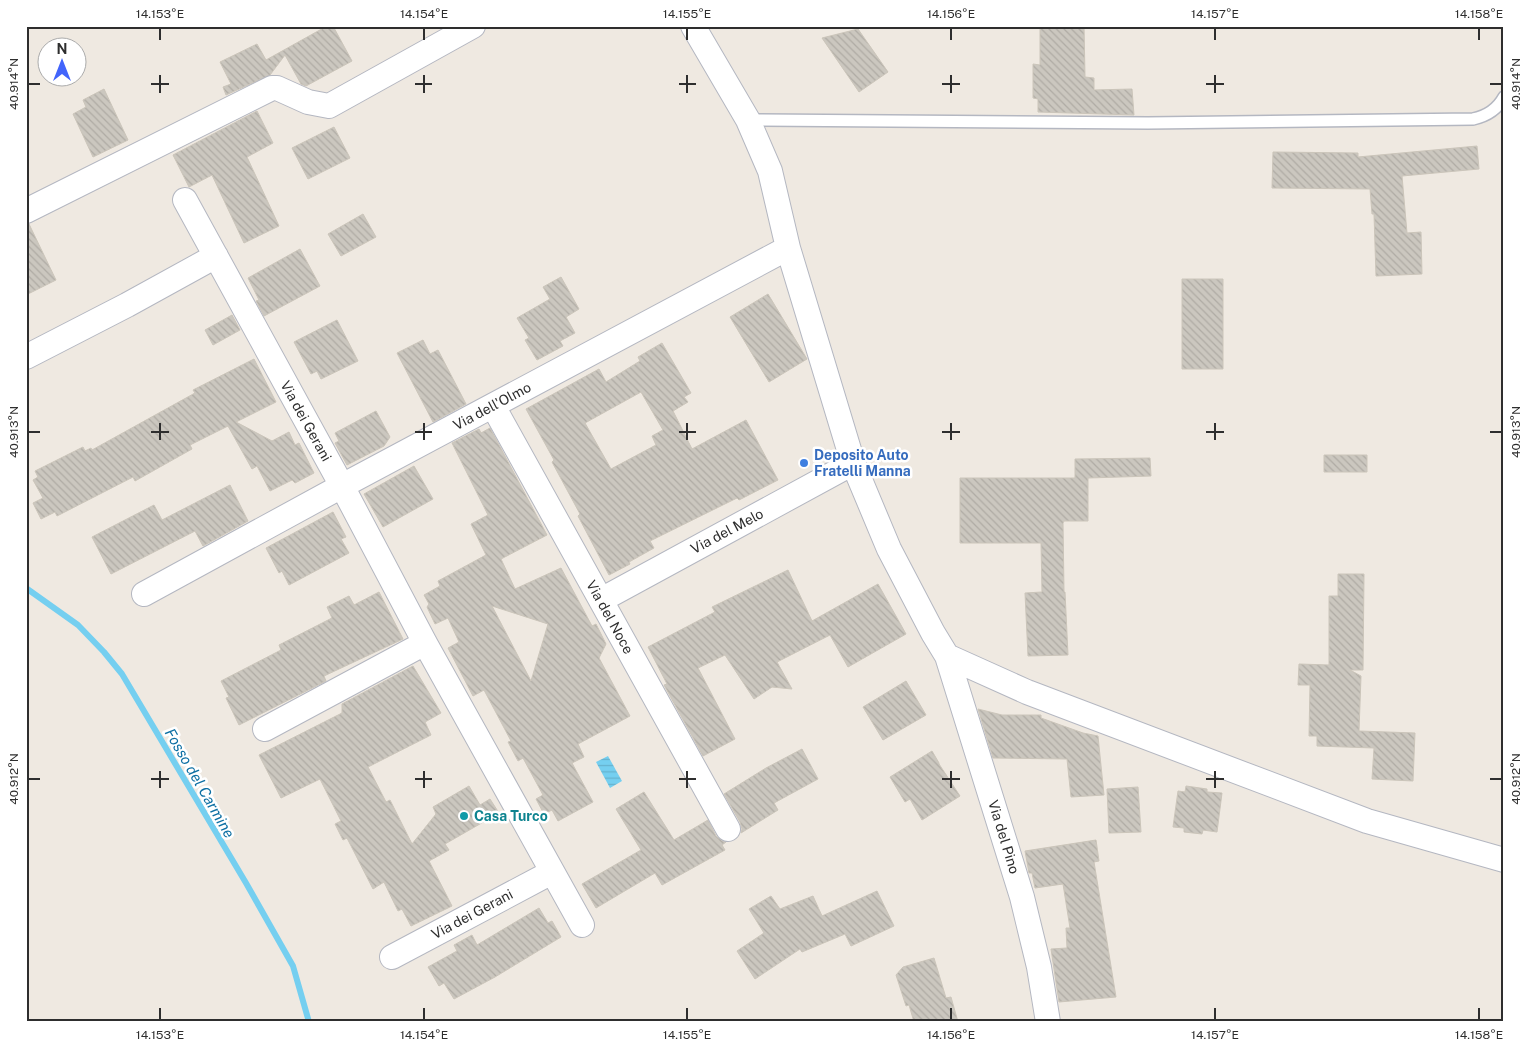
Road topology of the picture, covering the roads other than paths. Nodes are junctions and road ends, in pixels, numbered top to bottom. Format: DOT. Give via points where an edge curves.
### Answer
graph roads {
  1 [pos="473,26"];
  2 [pos="693,26"];
  3 [pos="1504,97"];
  4 [pos="748,120"];
  5 [pos="185,200"];
  6 [pos="26,211"];
  7 [pos="788,248"];
  8 [pos="216,256"];
  9 [pos="26,357"];
  10 [pos="493,406"];
  11 [pos="853,463"];
  12 [pos="342,486"];
  13 [pos="144,594"];
  14 [pos="601,600"];
  15 [pos="425,643"];
  16 [pos="947,656"];
  17 [pos="265,729"];
  18 [pos="728,829"];
  19 [pos="1504,860"];
  20 [pos="552,872"];
  21 [pos="582,925"];
  22 [pos="392,957"];
  23 [pos="1048,1022"];
  1 -- 6 [label="street" via="329,106 308,102 272,88"];
  2 -- 4 [label="street, Via del Pino"];
  3 -- 4 [label="lane" via="1484,117 1473,119 1148,123"];
  4 -- 7 [label="street, Via del Pino" via="770,171"];
  5 -- 8 [label="street, Via dei Gerani"];
  7 -- 10 [label="street, Via dell'Olmo"];
  7 -- 11 [label="street, Via del Pino"];
  8 -- 9 [label="street"];
  8 -- 12 [label="street, Via dei Gerani"];
  10 -- 12 [label="street, Via dell'Olmo"];
  10 -- 14 [label="street, Via del Noce"];
  11 -- 14 [label="street, Via del Melo"];
  11 -- 16 [label="street, Via del Pino" via="889,549"];
  12 -- 13 [label="street, Via dell'Olmo"];
  12 -- 15 [label="street, Via dei Gerani"];
  14 -- 18 [label="street, Via del Noce"];
  15 -- 17 [label="street"];
  15 -- 20 [label="street, Via dei Gerani"];
  16 -- 19 [label="street" via="1027,692 1367,821"];
  16 -- 23 [label="street, Via del Pino" via="1022,896"];
  20 -- 21 [label="street, Via dei Gerani"];
  20 -- 22 [label="street, Via dei Gerani"];
}
